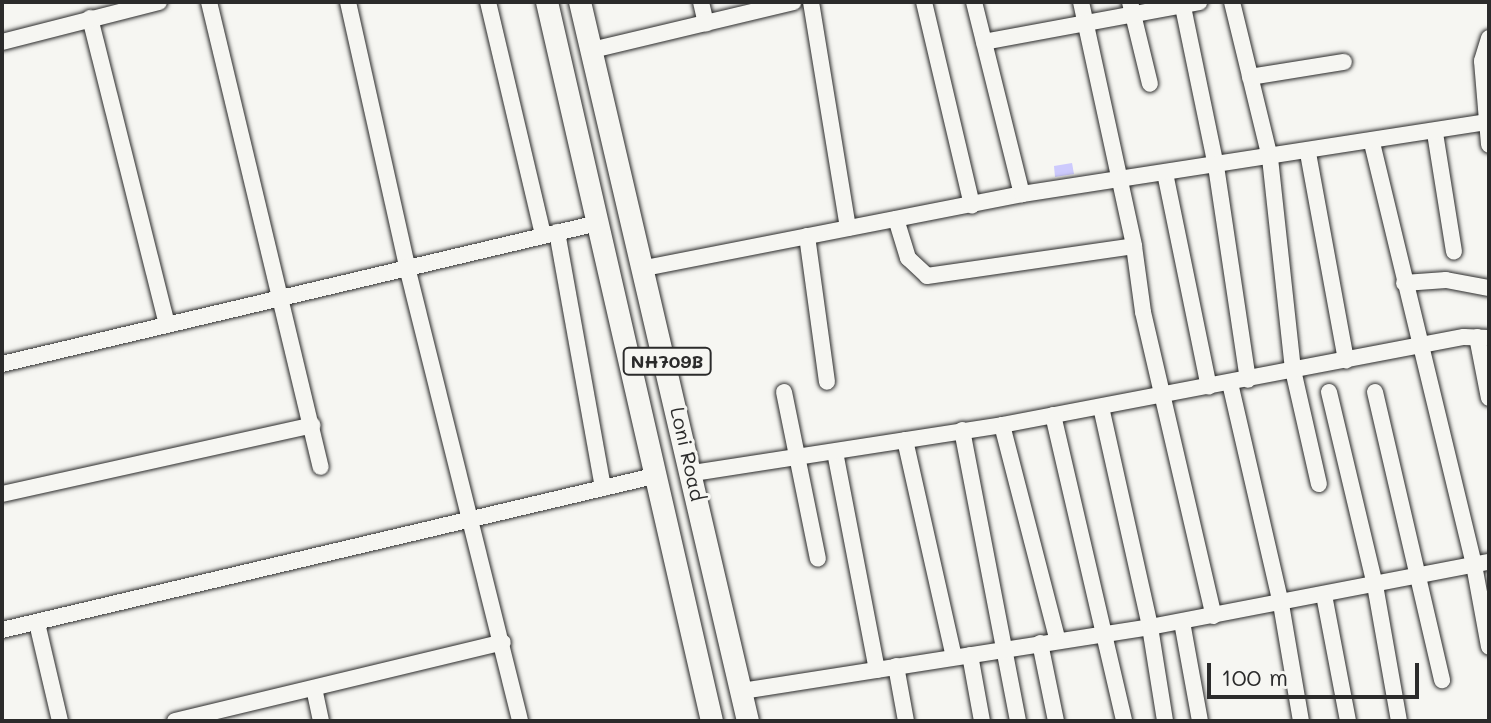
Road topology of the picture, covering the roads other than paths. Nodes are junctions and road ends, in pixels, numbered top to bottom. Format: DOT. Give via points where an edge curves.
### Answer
graph roads {
  1 [pos="159,2"];
  2 [pos="209,2"];
  3 [pos="348,2"];
  4 [pos="488,2"];
  5 [pos="547,2"];
  6 [pos="580,2"];
  7 [pos="701,2"];
  8 [pos="793,2"];
  9 [pos="811,2"];
  10 [pos="924,2"];
  11 [pos="974,2"];
  12 [pos="1081,2"];
  13 [pos="1232,2"];
  14 [pos="1188,3"];
  15 [pos="1131,8"];
  16 [pos="90,18"];
  17 [pos="706,23"];
  18 [pos="1086,23"];
  19 [pos="1489,38"];
  20 [pos="2,42"];
  21 [pos="984,42"];
  22 [pos="592,50"];
  23 [pos="1344,62"];
  24 [pos="1250,77"];
  25 [pos="1150,84"];
  26 [pos="1488,122"];
  27 [pos="1435,133"];
  28 [pos="1372,143"];
  29 [pos="1489,145"];
  30 [pos="1308,153"];
  31 [pos="1270,158"];
  32 [pos="1216,166"];
  33 [pos="1165,173"];
  34 [pos="1119,179"];
  35 [pos="1022,194"];
  36 [pos="972,205"];
  37 [pos="896,219"];
  38 [pos="598,223"];
  39 [pos="848,228"];
  40 [pos="550,233"];
  41 [pos="807,236"];
  42 [pos="1134,246"];
  43 [pos="1454,251"];
  44 [pos="407,267"];
  45 [pos="645,268"];
  46 [pos="1404,283"];
  47 [pos="1489,288"];
  48 [pos="280,298"];
  49 [pos="167,324"];
  50 [pos="1483,337"];
  51 [pos="1419,347"];
  52 [pos="1346,361"];
  53 [pos="2,364"];
  54 [pos="1293,370"];
  55 [pos="1248,380"];
  56 [pos="827,382"];
  57 [pos="1230,383"];
  58 [pos="1209,387"];
  59 [pos="784,392"];
  60 [pos="1329,392"];
  61 [pos="1375,392"];
  62 [pos="1162,396"];
  63 [pos="1489,398"];
  64 [pos="1101,407"];
  65 [pos="1053,415"];
  66 [pos="312,425"];
  67 [pos="1002,425"];
  68 [pos="962,430"];
  69 [pos="905,440"];
  70 [pos="835,452"];
  71 [pos="797,460"];
  72 [pos="321,467"];
  73 [pos="693,473"];
  74 [pos="654,476"];
  75 [pos="1319,484"];
  76 [pos="603,488"];
  77 [pos="2,494"];
  78 [pos="474,519"];
  79 [pos="818,559"];
  80 [pos="1482,563"];
  81 [pos="1420,576"];
  82 [pos="1375,585"];
  83 [pos="1324,595"];
  84 [pos="1281,604"];
  85 [pos="1214,616"];
  86 [pos="1182,622"];
  87 [pos="1486,622"];
  88 [pos="37,623"];
  89 [pos="1150,627"];
  90 [pos="2,630"];
  91 [pos="1108,634"];
  92 [pos="1058,641"];
  93 [pos="503,642"];
  94 [pos="1040,643"];
  95 [pos="1489,647"];
  96 [pos="1005,649"];
  97 [pos="962,656"];
  98 [pos="896,666"];
  99 [pos="877,670"];
  100 [pos="1442,680"];
  101 [pos="314,688"];
  102 [pos="742,691"];
  103 [pos="206,718"];
  104 [pos="60,721"];
  105 [pos="175,721"];
  106 [pos="321,721"];
  107 [pos="520,721"];
  108 [pos="712,721"];
  109 [pos="748,721"];
  110 [pos="906,721"];
  111 [pos="982,721"];
  112 [pos="1018,721"];
  113 [pos="1056,721"];
  114 [pos="1124,721"];
  115 [pos="1165,721"];
  116 [pos="1200,721"];
  117 [pos="1301,721"];
  118 [pos="1348,721"];
  119 [pos="1399,721"];
  1 -- 16 [label="street"];
  2 -- 48 [label="street"];
  3 -- 44 [label="street"];
  4 -- 40 [label="street"];
  5 -- 38 [label="highway, Loni Road / NH709B"];
  6 -- 22 [label="highway, Loni Road / NH709B"];
  7 -- 17 [label="street"];
  8 -- 17 [label="street"];
  9 -- 39 [label="street"];
  10 -- 36 [label="street"];
  11 -- 21 [label="street"];
  12 -- 18 [label="street"];
  13 -- 24 [label="street"];
  14 -- 15 [label="street"];
  14 -- 32 [label="street"];
  15 -- 18 [label="street"];
  15 -- 25 [label="street"];
  16 -- 20 [label="street"];
  16 -- 49 [label="street"];
  17 -- 22 [label="street"];
  18 -- 21 [label="street"];
  18 -- 34 [label="street"];
  19 -- 26 [label="street" via="1482,61"];
  21 -- 35 [label="street"];
  22 -- 45 [label="highway, Loni Road / NH709B"];
  23 -- 24 [label="street"];
  24 -- 31 [label="street"];
  26 -- 27 [label="street"];
  26 -- 29 [label="street"];
  27 -- 28 [label="street"];
  27 -- 43 [label="street"];
  28 -- 30 [label="street"];
  28 -- 46 [label="street"];
  30 -- 31 [label="street"];
  30 -- 52 [label="street"];
  31 -- 32 [label="street"];
  31 -- 54 [label="street"];
  32 -- 33 [label="street"];
  32 -- 55 [label="street"];
  33 -- 34 [label="street"];
  33 -- 58 [label="street"];
  34 -- 35 [label="street"];
  34 -- 42 [label="street"];
  35 -- 36 [label="street"];
  36 -- 37 [label="street"];
  37 -- 39 [label="street"];
  37 -- 42 [label="street" via="908,258 927,276"];
  38 -- 40 [label="street"];
  38 -- 74 [label="highway, Loni Road / NH709B"];
  39 -- 41 [label="street"];
  40 -- 44 [label="street"];
  40 -- 76 [label="street"];
  41 -- 45 [label="street"];
  41 -- 56 [label="street"];
  42 -- 62 [label="street"];
  44 -- 48 [label="street"];
  44 -- 78 [label="street"];
  45 -- 73 [label="highway, Loni Road / NH709B"];
  46 -- 47 [label="street" via="1446,280"];
  46 -- 51 [label="street"];
  48 -- 49 [label="street"];
  48 -- 66 [label="street"];
  49 -- 53 [label="street"];
  50 -- 51 [label="street"];
  50 -- 63 [label="street"];
  51 -- 52 [label="street"];
  51 -- 80 [label="street"];
  52 -- 54 [label="street"];
  54 -- 55 [label="street"];
  54 -- 75 [label="street"];
  55 -- 57 [label="street"];
  57 -- 58 [label="street"];
  57 -- 84 [label="street"];
  58 -- 62 [label="street"];
  59 -- 71 [label="street"];
  60 -- 82 [label="street"];
  61 -- 81 [label="street"];
  62 -- 64 [label="street"];
  62 -- 85 [label="street"];
  64 -- 65 [label="street"];
  64 -- 89 [label="street"];
  65 -- 67 [label="street"];
  65 -- 91 [label="street"];
  66 -- 72 [label="street"];
  66 -- 77 [label="street"];
  67 -- 68 [label="street"];
  67 -- 92 [label="street"];
  68 -- 69 [label="street"];
  68 -- 96 [label="street"];
  69 -- 70 [label="street"];
  69 -- 97 [label="street"];
  70 -- 71 [label="street"];
  70 -- 99 [label="street"];
  71 -- 73 [label="street"];
  71 -- 79 [label="street"];
  73 -- 102 [label="highway, Loni Road / NH709B"];
  74 -- 76 [label="street"];
  74 -- 108 [label="highway, Loni Road / NH709B"];
  76 -- 78 [label="street"];
  78 -- 88 [label="street"];
  78 -- 93 [label="street"];
  80 -- 81 [label="street"];
  80 -- 87 [label="street"];
  81 -- 82 [label="street"];
  81 -- 100 [label="street"];
  82 -- 83 [label="street"];
  82 -- 119 [label="street"];
  83 -- 84 [label="street"];
  83 -- 118 [label="street"];
  84 -- 85 [label="street"];
  84 -- 117 [label="street"];
  85 -- 86 [label="street"];
  86 -- 89 [label="street"];
  86 -- 116 [label="street"];
  87 -- 95 [label="street"];
  88 -- 90 [label="street"];
  88 -- 104 [label="street"];
  89 -- 91 [label="street"];
  89 -- 115 [label="street"];
  91 -- 92 [label="street"];
  91 -- 114 [label="street"];
  92 -- 94 [label="street"];
  93 -- 101 [label="street"];
  93 -- 107 [label="street"];
  94 -- 96 [label="street"];
  94 -- 113 [label="street"];
  96 -- 97 [label="street"];
  96 -- 112 [label="street"];
  97 -- 98 [label="street"];
  97 -- 111 [label="street"];
  98 -- 99 [label="street"];
  98 -- 110 [label="street"];
  99 -- 102 [label="street"];
  101 -- 103 [label="street"];
  101 -- 106 [label="street"];
  102 -- 109 [label="highway, Loni Road / NH709B"];
  103 -- 105 [label="street"];
}
